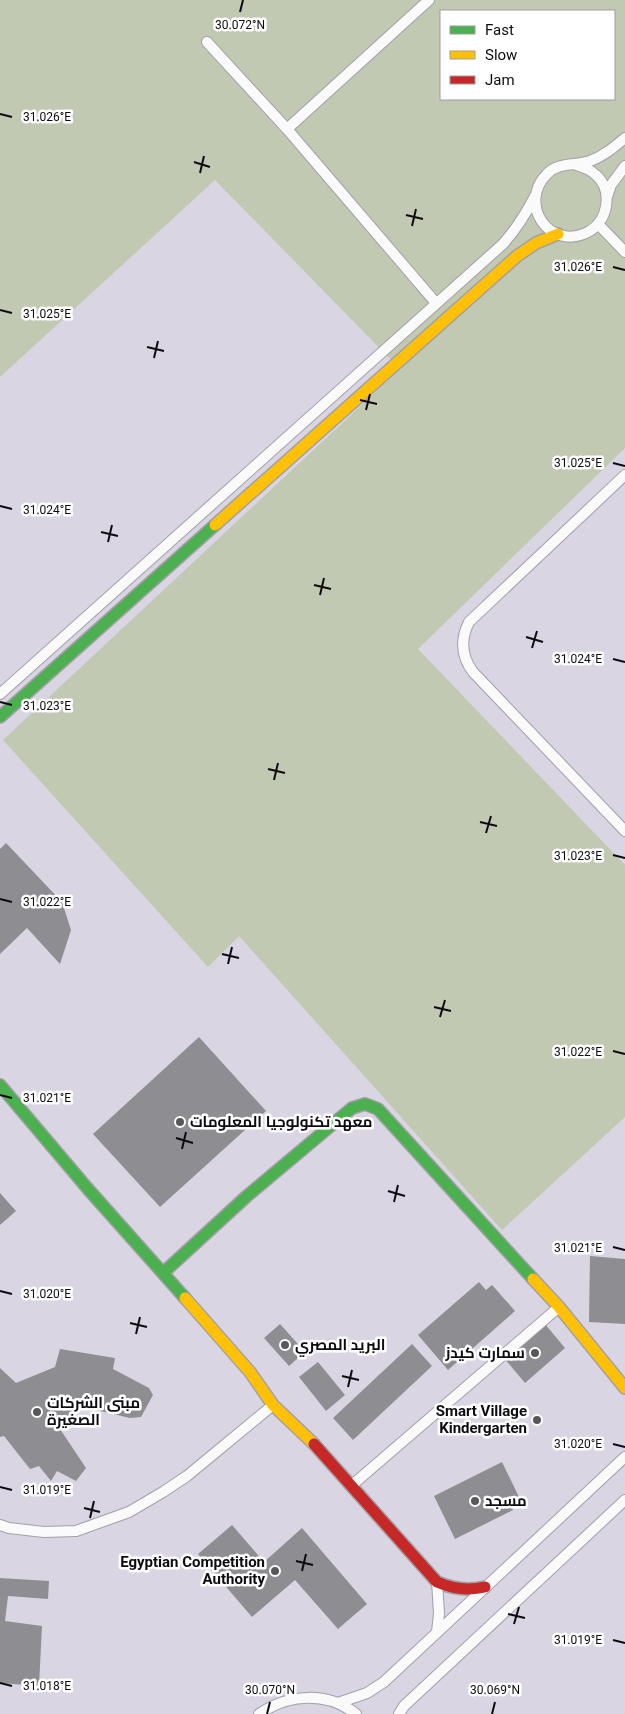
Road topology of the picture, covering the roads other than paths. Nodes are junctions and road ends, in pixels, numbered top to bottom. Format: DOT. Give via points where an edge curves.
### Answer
graph roads {
  1 [pos="429,0"];
  2 [pos="207,42"];
  3 [pos="287,129"];
  4 [pos="625,138"];
  5 [pos="576,165"];
  6 [pos="625,166"];
  7 [pos="535,196"];
  8 [pos="607,197"];
  9 [pos="598,224"];
  10 [pos="558,234"];
  11 [pos="625,252"];
  12 [pos="436,303"];
  13 [pos="625,475"];
  14 [pos="0,694"];
  15 [pos="0,717"];
  16 [pos="625,831"];
  17 [pos="0,1085"];
  18 [pos="162,1273"];
  19 [pos="559,1307"];
  20 [pos="625,1388"];
  21 [pos="273,1405"];
  22 [pos="625,1457"];
  23 [pos="352,1486"];
  24 [pos="625,1500"];
  25 [pos="0,1525"];
  26 [pos="437,1582"];
  27 [pos="486,1587"];
  28 [pos="437,1632"];
  29 [pos="338,1703"];
  30 [pos="259,1714"];
  31 [pos="356,1714"];
  32 [pos="399,1714"];
  1 -- 3 [label="street"];
  2 -- 3 [label="street"];
  3 -- 12 [label="street"];
  4 -- 5 [label="street" via="602,156"];
  5 -- 7 [label="street" via="562,166 549,172 540,182"];
  5 -- 8 [label="street" via="597,176"];
  6 -- 8 [label="street" via="611,185"];
  7 -- 10 [label="street" via="540,219"];
  7 -- 12 [label="street" via="527,213 503,244"];
  8 -- 9 [label="street"];
  9 -- 10 [label="street" via="580,236"];
  9 -- 11 [label="street"];
  10 -- 15 [label="street" via="529,246 517,256"];
  12 -- 14 [label="street"];
  13 -- 16 [label="street" via="469,622 462,642 466,663 473,672"];
  17 -- 18 [label="street"];
  18 -- 19 [label="street" via="254,1190 352,1108 365,1103 378,1109"];
  18 -- 21 [label="street" via="250,1372"];
  19 -- 20 [label="street"];
  19 -- 23 [label="street"];
  21 -- 23 [label="street"];
  21 -- 25 [label="street" via="187,1476 129,1512 76,1531 44,1532"];
  22 -- 27 [label="street"];
  23 -- 26 [label="street"];
  24 -- 32 [label="street"];
  26 -- 27 [label="street" via="461,1590"];
  26 -- 28 [label="street"];
  27 -- 28 [label="street"];
  28 -- 29 [label="street" via="377,1688 358,1698"];
  29 -- 30 [label="street" via="321,1698 286,1700"];
  29 -- 31 [label="street"];
}
